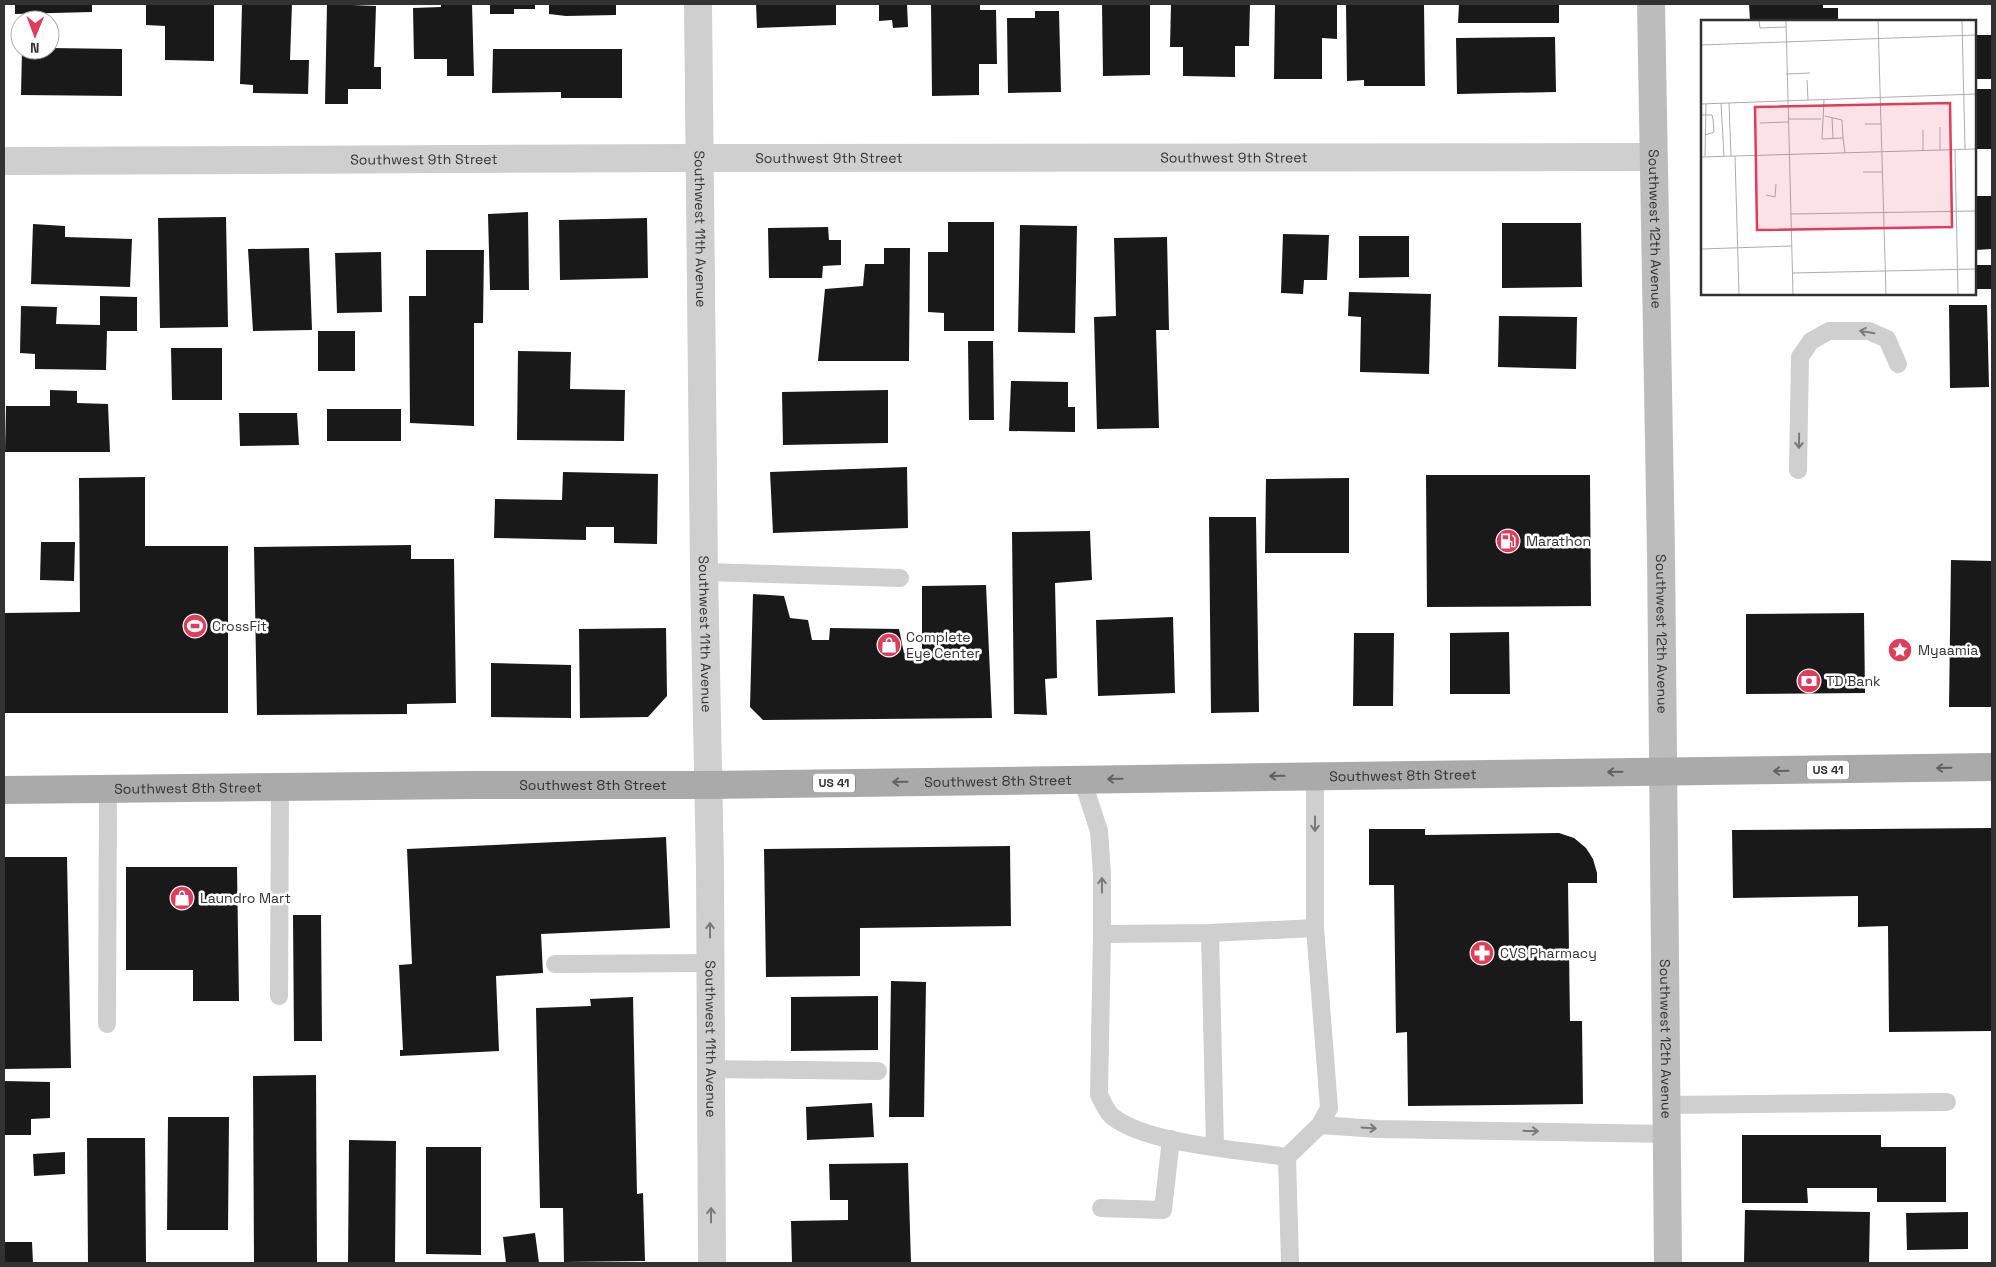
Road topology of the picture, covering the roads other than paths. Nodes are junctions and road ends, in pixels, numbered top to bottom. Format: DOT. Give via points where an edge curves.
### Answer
graph roads {
  1 [pos="698,4"];
  2 [pos="1650,4"];
  3 [pos="1654,157"];
  4 [pos="700,158"];
  5 [pos="4,161"];
  6 [pos="1898,364"];
  7 [pos="1798,470"];
  8 [pos="704,572"];
  9 [pos="900,578"];
  10 [pos="1992,767"];
  11 [pos="1664,772"];
  12 [pos="1315,776"];
  13 [pos="1082,779"];
  14 [pos="708,785"];
  15 [pos="280,788"];
  16 [pos="4,790"];
  17 [pos="108,790"];
  18 [pos="1315,928"];
  19 [pos="1210,933"];
  20 [pos="1102,934"];
  21 [pos="710,963"];
  22 [pos="555,964"];
  23 [pos="279,996"];
  24 [pos="107,1024"];
  25 [pos="711,1069"];
  26 [pos="878,1071"];
  27 [pos="1947,1102"];
  28 [pos="1667,1105"];
  29 [pos="1320,1125"];
  30 [pos="1667,1134"];
  31 [pos="1171,1139"];
  32 [pos="1215,1146"];
  33 [pos="1286,1157"];
  34 [pos="1101,1208"];
  35 [pos="712,1263"];
  36 [pos="1290,1263"];
  37 [pos="1668,1263"];
  1 -- 4 [label="street, Southwest 11th Avenue"];
  2 -- 3 [label="main road, Southwest 12th Avenue"];
  3 -- 4 [label="street, Southwest 9th Street"];
  3 -- 11 [label="main road, Southwest 12th Avenue"];
  4 -- 5 [label="street, Southwest 9th Street"];
  4 -- 8 [label="street, Southwest 11th Avenue"];
  6 -- 7 [label="lane, one-way" via="1887,339 1869,331 1829,331 1811,341 1800,357"];
  8 -- 9 [label="lane"];
  8 -- 14 [label="street, Southwest 11th Avenue"];
  10 -- 11 [label="main road, Southwest 8th Street / US 41, one-way"];
  11 -- 12 [label="main road, Southwest 8th Street / US 41, one-way"];
  11 -- 28 [label="main road, Southwest 12th Avenue"];
  12 -- 13 [label="main road, Southwest 8th Street / US 41, one-way"];
  12 -- 18 [label="lane, one-way"];
  13 -- 14 [label="main road, Southwest 8th Street / US 41, one-way"];
  20 -- 13 [label="lane, one-way" via="1099,831"];
  14 -- 15 [label="main road, Southwest 8th Street / US 41"];
  21 -- 14 [label="street, Southwest 11th Avenue, one-way"];
  15 -- 17 [label="main road, Southwest 8th Street / US 41"];
  15 -- 23 [label="lane"];
  16 -- 17 [label="main road, Southwest 8th Street / US 41"];
  17 -- 24 [label="lane"];
  18 -- 19 [label="lane"];
  18 -- 29 [label="lane" via="1329,1108"];
  19 -- 20 [label="lane"];
  19 -- 32 [label="lane"];
  20 -- 31 [label="lane" via="1099,1095 1111,1116 1137,1131"];
  21 -- 22 [label="lane"];
  21 -- 25 [label="street, Southwest 11th Avenue"];
  25 -- 26 [label="lane"];
  35 -- 25 [label="street, Southwest 11th Avenue, one-way"];
  27 -- 28 [label="lane"];
  28 -- 30 [label="main road, Southwest 12th Avenue"];
  29 -- 30 [label="lane, one-way"];
  29 -- 33 [label="lane"];
  30 -- 37 [label="main road, Southwest 12th Avenue"];
  31 -- 32 [label="lane"];
  31 -- 34 [label="lane" via="1163,1210"];
  32 -- 33 [label="lane"];
  33 -- 36 [label="lane"];
}
